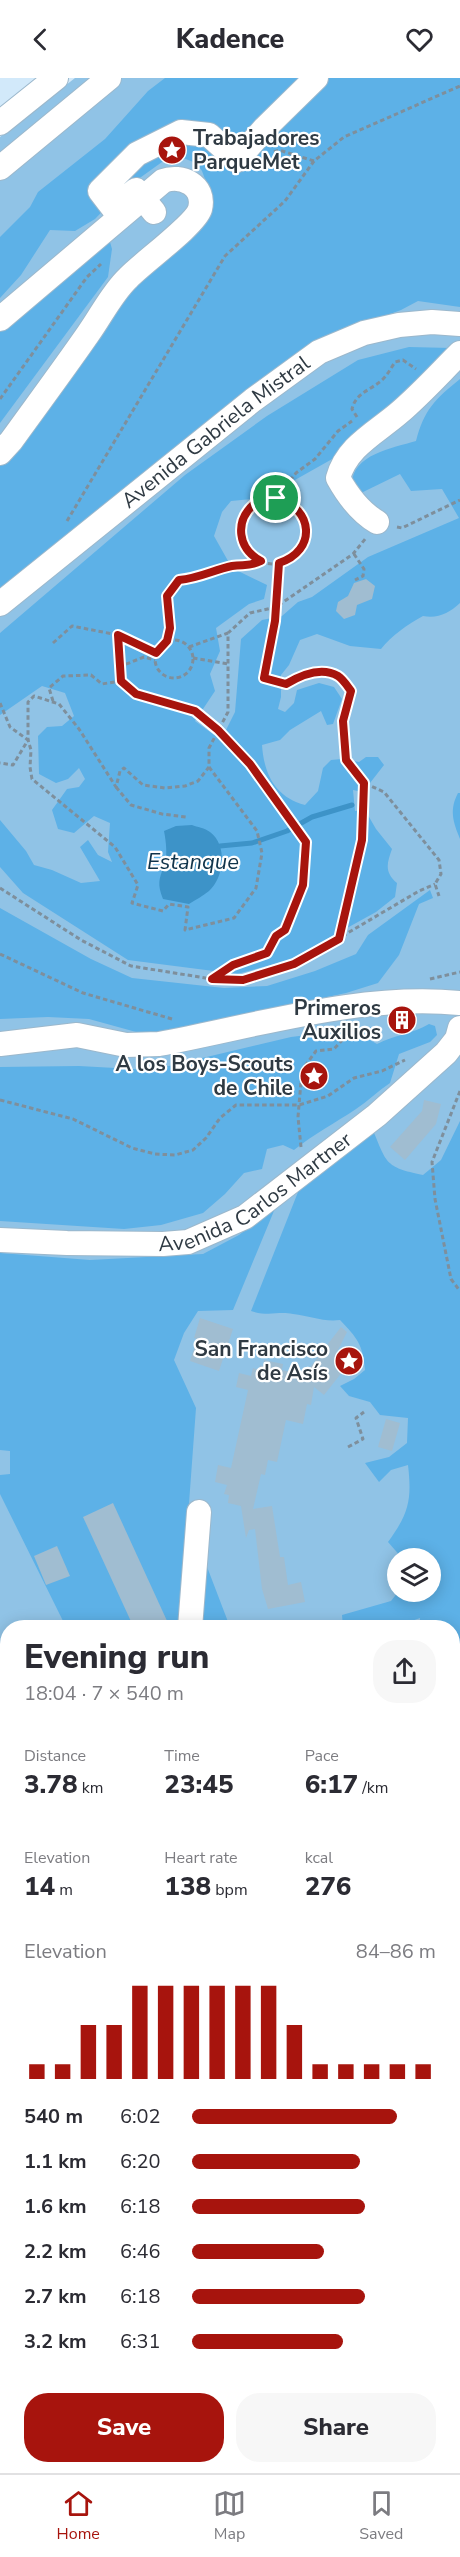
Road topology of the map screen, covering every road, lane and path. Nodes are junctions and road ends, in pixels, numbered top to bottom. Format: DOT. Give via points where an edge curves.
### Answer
graph roads {
  1 [pos="56,78"];
  2 [pos="109,78"];
  3 [pos="316,78"];
  4 [pos="460,86"];
  5 [pos="0,123"];
  6 [pos="269,153"];
  7 [pos="314,161"];
  8 [pos="0,168"];
  9 [pos="148,205"];
  10 [pos="104,261"];
  11 [pos="0,319"];
  12 [pos="460,324"];
  13 [pos="460,353"];
  14 [pos="412,376"];
  15 [pos="0,399"];
  16 [pos="363,412"];
  17 [pos="357,417"];
  18 [pos="0,453"];
  19 [pos="276,498"];
  20 [pos="460,500"];
  21 [pos="377,522"];
  22 [pos="71,546"];
  23 [pos="353,554"];
  24 [pos="261,561"];
  25 [pos="279,563"];
  26 [pos="355,580"];
  27 [pos="0,604"];
  28 [pos="276,607"];
  29 [pos="228,633"];
  30 [pos="118,635"];
  31 [pos="167,641"];
  32 [pos="53,643"];
  33 [pos="189,647"];
  34 [pos="156,653"];
  35 [pos="193,658"];
  36 [pos="155,660"];
  37 [pos="229,664"];
  38 [pos="119,667"];
  39 [pos="121,681"];
  40 [pos="53,702"];
  41 [pos="0,703"];
  42 [pos="218,730"];
  43 [pos="28,740"];
  44 [pos="0,763"];
  45 [pos="210,767"];
  46 [pos="364,783"];
  47 [pos="116,787"];
  48 [pos="186,817"];
  49 [pos="435,884"];
  50 [pos="0,888"];
  51 [pos="439,896"];
  52 [pos="339,939"];
  53 [pos="0,954"];
  54 [pos="212,979"];
  55 [pos="365,1004"];
  56 [pos="458,1014"];
  57 [pos="175,1020"];
  58 [pos="0,1044"];
  59 [pos="414,1056"];
  60 [pos="460,1091"];
  61 [pos="0,1100"];
  62 [pos="299,1105"];
  63 [pos="300,1155"];
  64 [pos="0,1240"];
  65 [pos="460,1291"];
  66 [pos="364,1412"];
  67 [pos="348,1447"];
  68 [pos="199,1512"];
  69 [pos="191,1620"];
  1 -- 5 [label="street"];
  2 -- 8 [label="street"];
  3 -- 9 [label="street" via="237,160 209,135 182,132 137,154 100,191 113,208 136,190"];
  4 -- 7 [label="path" via="344,137"];
  6 -- 7 [label="path" via="279,150"];
  7 -- 22 [label="path" via="285,201 225,256 67,521"];
  9 -- 11 [label="street"];
  9 -- 18 [label="street" via="163,181 174,177 187,180 200,198 200,210 188,225 126,279"];
  10 -- 15 [label="path" via="87,277"];
  12 -- 22 [label="street, Avenida Gabriela Mistral" via="432,321 399,325 364,333 319,352"];
  13 -- 21 [label="street" via="400,412 354,448 342,464 338,478 366,516"];
  14 -- 17 [label="path" via="417,368 403,360 395,362 382,380 353,402"];
  16 -- 17 [label="path"];
  17 -- 19 [label="path" via="338,430"];
  19 -- 24 [label="path" via="254,504 241,524 244,546"];
  19 -- 25 [label="path" via="295,506 306,524 306,535 297,554"];
  20 -- 21 [label="path" via="402,528"];
  21 -- 23 [label="path"];
  22 -- 27 [label="street, Avenida Gabriela Mistral"];
  23 -- 26 [label="path" via="364,569 363,576"];
  23 -- 28 [label="path"];
  24 -- 25 [label="path"];
  24 -- 31 [label="path" via="250,567 233,566 199,578 179,580 167,596"];
  25 -- 28 [label="path"];
  28 -- 29 [label="path" via="250,612"];
  28 -- 46 [label="path" via="264,678 286,684 316,672 338,676 351,691 343,721 346,760"];
  29 -- 33 [label="path"];
  29 -- 37 [label="path"];
  30 -- 32 [label="path" via="72,626"];
  30 -- 34 [label="path"];
  30 -- 38 [label="path"];
  31 -- 33 [label="path" via="179,641"];
  31 -- 34 [label="path"];
  33 -- 35 [label="path"];
  34 -- 36 [label="path"];
  35 -- 36 [label="path" via="189,670 178,678 165,676"];
  35 -- 37 [label="path"];
  36 -- 38 [label="path" via="144,657"];
  37 -- 42 [label="path" via="228,712"];
  38 -- 39 [label="path"];
  39 -- 40 [label="path" via="102,684 91,675 63,676 49,688"];
  39 -- 42 [label="path" via="136,694 195,711"];
  40 -- 43 [label="path" via="34,696 28,702"];
  40 -- 47 [label="path" via="79,729"];
  41 -- 43 [label="path" via="10,727"];
  42 -- 45 [label="path" via="209,748"];
  42 -- 54 [label="path" via="250,764 306,842 303,885 285,930 276,936 267,953 233,965"];
  43 -- 44 [label="path" via="13,765"];
  43 -- 45 [label="path" via="32,779 115,847 138,885 132,903 163,911 169,904 188,907 185,930 234,918 256,888 262,853 257,831"];
  45 -- 47 [label="path" via="198,781 165,788 143,785 124,768"];
  46 -- 49 [label="path" via="384,792 439,860 441,874"];
  46 -- 52 [label="path" via="362,840"];
  47 -- 48 [label="path" via="131,805"];
  49 -- 51 [label="path"];
  49 -- 52 [label="path"];
  50 -- 54 [label="path" via="130,966"];
  52 -- 54 [label="path" via="294,964 243,980"];
  53 -- 57 [label="path" via="84,993"];
  55 -- 56 [label="street"];
  55 -- 58 [label="street" via="159,1044 126,1045 77,1035"];
  55 -- 62 [label="path" via="353,1029 334,1049 316,1051 302,1070"];
  56 -- 64 [label="street, Avenida Carlos Martner" via="457,1039 446,1053 377,1115 233,1223 188,1242 163,1244"];
  59 -- 62 [label="path" via="382,1071 354,1078 328,1096"];
  60 -- 65 [label="path" via="432,1162 451,1279"];
  61 -- 62 [label="path" via="73,1119 132,1148 175,1155 193,1150 236,1105"];
  62 -- 63 [label="path"];
  66 -- 67 [label="path" via="356,1418 363,1439"];
  68 -- 69 [label="street"];
}
